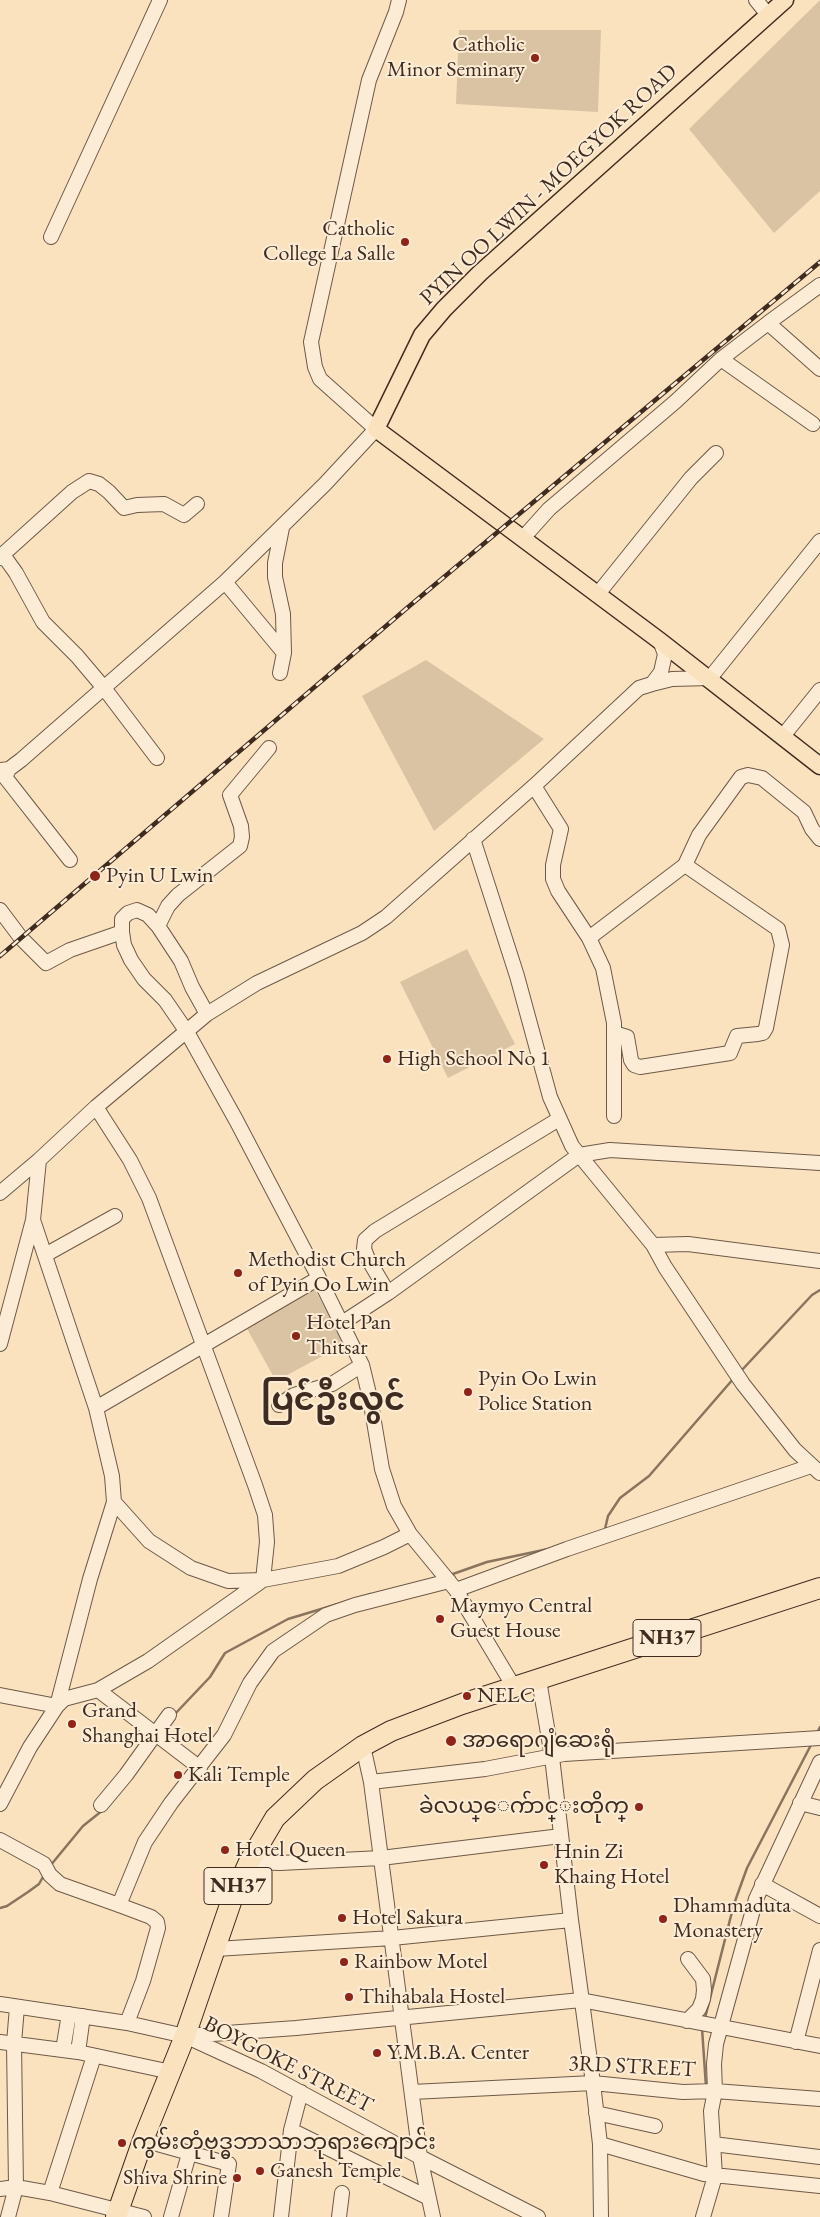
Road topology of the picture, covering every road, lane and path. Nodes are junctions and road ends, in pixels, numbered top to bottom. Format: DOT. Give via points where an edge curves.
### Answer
graph roads {
  1 [pos="160,0"];
  2 [pos="398,0"];
  3 [pos="756,0"];
  4 [pos="785,0"];
  5 [pos="768,15"];
  6 [pos="51,237"];
  7 [pos="820,285"];
  8 [pos="768,322"];
  9 [pos="721,359"];
  10 [pos="820,369"];
  11 [pos="813,424"];
  12 [pos="376,429"];
  13 [pos="716,453"];
  14 [pos="197,504"];
  15 [pos="282,528"];
  16 [pos="523,538"];
  17 [pos="820,541"];
  18 [pos="0,558"];
  19 [pos="225,582"];
  20 [pos="597,595"];
  21 [pos="660,641"];
  22 [pos="284,653"];
  23 [pos="280,673"];
  24 [pos="710,678"];
  25 [pos="652,684"];
  26 [pos="104,688"];
  27 [pos="820,690"];
  28 [pos="783,736"];
  29 [pos="269,748"];
  30 [pos="157,758"];
  31 [pos="820,766"];
  32 [pos="5,769"];
  33 [pos="534,786"];
  34 [pos="473,839"];
  35 [pos="820,839"];
  36 [pos="70,860"];
  37 [pos="685,865"];
  38 [pos="0,910"];
  39 [pos="158,926"];
  40 [pos="122,932"];
  41 [pos="588,938"];
  42 [pos="207,1014"];
  43 [pos="187,1032"];
  44 [pos="614,1033"];
  45 [pos="96,1106"];
  46 [pos="614,1116"];
  47 [pos="559,1119"];
  48 [pos="579,1156"];
  49 [pos="40,1160"];
  50 [pos="820,1163"];
  51 [pos="0,1193"];
  52 [pos="115,1216"];
  53 [pos="33,1220"];
  54 [pos="653,1245"];
  55 [pos="45,1255"];
  56 [pos="820,1261"];
  57 [pos="319,1278"];
  58 [pos="388,1293"];
  59 [pos="342,1323"];
  60 [pos="0,1344"];
  61 [pos="204,1344"];
  62 [pos="362,1365"];
  63 [pos="279,1405"];
  64 [pos="96,1408"];
  65 [pos="816,1470"];
  66 [pos="114,1502"];
  67 [pos="410,1534"];
  68 [pos="263,1580"];
  69 [pos="448,1580"];
  70 [pos="820,1588"];
  71 [pos="539,1680"];
  72 [pos="514,1687"];
  73 [pos="98,1690"];
  74 [pos="0,1695"];
  75 [pos="57,1706"];
  76 [pos="169,1716"];
  77 [pos="156,1733"];
  78 [pos="820,1738"];
  79 [pos="363,1746"];
  80 [pos="552,1757"];
  81 [pos="820,1762"];
  82 [pos="200,1768"];
  83 [pos="371,1782"];
  84 [pos="0,1804"];
  85 [pos="800,1804"];
  86 [pos="101,1805"];
  87 [pos="820,1808"];
  88 [pos="561,1836"];
  89 [pos="0,1840"];
  90 [pos="381,1858"];
  91 [pos="249,1862"];
  92 [pos="762,1884"];
  93 [pos="119,1905"];
  94 [pos="820,1916"];
  95 [pos="571,1920"];
  96 [pos="392,1938"];
  97 [pos="216,1949"];
  98 [pos="820,1950"];
  99 [pos="688,1959"];
  100 [pos="581,2000"];
  101 [pos="0,2004"];
  102 [pos="17,2007"];
  103 [pos="69,2014"];
  104 [pos="84,2016"];
  105 [pos="401,2017"];
  106 [pos="691,2021"];
  107 [pos="127,2024"];
  108 [pos="716,2026"];
  109 [pos="184,2036"];
  110 [pos="7,2042"];
  111 [pos="796,2042"];
  112 [pos="820,2046"];
  113 [pos="63,2050"];
  114 [pos="78,2052"];
  115 [pos="94,2056"];
  116 [pos="170,2072"];
  117 [pos="593,2083"];
  118 [pos="709,2091"];
  119 [pos="302,2092"];
  120 [pos="412,2092"];
  121 [pos="820,2099"];
  122 [pos="596,2113"];
  123 [pos="655,2126"];
  124 [pos="292,2130"];
  125 [pos="143,2140"];
  126 [pos="600,2144"];
  127 [pos="713,2144"];
  128 [pos="189,2154"];
  129 [pos="420,2157"];
  130 [pos="820,2157"];
  131 [pos="711,2175"];
  132 [pos="820,2186"];
  133 [pos="16,2187"];
  134 [pos="0,2189"];
  135 [pos="342,2192"];
  136 [pos="50,2193"];
  137 [pos="428,2196"];
  138 [pos="118,2213"];
  139 [pos="8,2217"];
  140 [pos="144,2217"];
  141 [pos="171,2217"];
  142 [pos="221,2217"];
  143 [pos="281,2217"];
  144 [pos="339,2217"];
  145 [pos="434,2217"];
  146 [pos="538,2217"];
  147 [pos="601,2217"];
  148 [pos="704,2217"];
  1 -- 6 [label="street"];
  2 -- 12 [label="street" via="369,80 311,342 320,379"];
  3 -- 5 [label="street"];
  4 -- 5 [label="main road, PYIN OO LWIN - MOEGYOK ROAD"];
  5 -- 12 [label="main road, PYIN OO LWIN - MOEGYOK ROAD" via="444,309 422,335"];
  7 -- 8 [label="street"];
  8 -- 9 [label="street"];
  8 -- 10 [label="street"];
  9 -- 11 [label="street"];
  9 -- 16 [label="street" via="548,509"];
  12 -- 15 [label="street"];
  12 -- 16 [label="main road"];
  13 -- 20 [label="street" via="691,478"];
  14 -- 18 [label="street" via="184,515 164,504 124,508 109,492 89,481 72,492"];
  15 -- 19 [label="street"];
  15 -- 22 [label="street" via="275,577 283,614"];
  16 -- 20 [label="main road"];
  17 -- 24 [label="street"];
  18 -- 26 [label="street" via="6,559 16,573 43,622"];
  19 -- 22 [label="street"];
  19 -- 26 [label="street"];
  20 -- 21 [label="main road"];
  21 -- 24 [label="main road"];
  21 -- 25 [label="street" via="665,654 661,672"];
  22 -- 23 [label="street"];
  24 -- 25 [label="street" via="672,679"];
  24 -- 28 [label="main road"];
  25 -- 33 [label="street" via="639,688"];
  26 -- 30 [label="street"];
  26 -- 32 [label="street"];
  27 -- 28 [label="street"];
  28 -- 31 [label="main road"];
  29 -- 39 [label="street" via="230,795 241,826 240,846 178,895"];
  32 -- 36 [label="street" via="5,777"];
  33 -- 34 [label="street"];
  33 -- 41 [label="street" via="561,830 553,879"];
  34 -- 42 [label="street" via="386,917 362,933 257,983"];
  34 -- 47 [label="street"];
  35 -- 37 [label="street" via="804,812 762,778 742,776 699,835"];
  37 -- 41 [label="street"];
  37 -- 44 [label="street" via="778,929 782,945 764,1033 737,1036 730,1053 640,1067 631,1060 627,1037"];
  38 -- 40 [label="street" via="46,964 70,950"];
  39 -- 40 [label="street" via="148,915 137,910 122,919"];
  39 -- 42 [label="street" via="181,961"];
  40 -- 43 [label="street" via="124,945 144,980 164,1000"];
  41 -- 44 [label="street" via="603,968"];
  42 -- 43 [label="street"];
  43 -- 45 [label="street"];
  43 -- 57 [label="street"];
  44 -- 46 [label="street"];
  45 -- 49 [label="street"];
  45 -- 61 [label="street" via="130,1160 149,1198"];
  47 -- 48 [label="street"];
  47 -- 58 [label="street" via="364,1240 368,1260"];
  48 -- 50 [label="street" via="596,1150 610,1150"];
  48 -- 54 [label="street"];
  48 -- 58 [label="street"];
  49 -- 51 [label="street"];
  49 -- 53 [label="street"];
  52 -- 55 [label="street"];
  53 -- 55 [label="street"];
  53 -- 60 [label="street"];
  54 -- 56 [label="street" via="688,1244"];
  54 -- 65 [label="street" via="737,1375 795,1450"];
  55 -- 64 [label="street"];
  57 -- 59 [label="street"];
  57 -- 61 [label="street"];
  58 -- 59 [label="street"];
  59 -- 62 [label="street"];
  61 -- 64 [label="street"];
  61 -- 68 [label="street" via="265,1515 267,1542"];
  62 -- 63 [label="street" via="332,1384 294,1395"];
  62 -- 67 [label="street" via="388,1493"];
  64 -- 66 [label="street" via="112,1476"];
  65 -- 69 [label="street" via="567,1549"];
  66 -- 68 [label="street" via="150,1541 191,1568 228,1582"];
  66 -- 75 [label="street"];
  67 -- 68 [label="street" via="338,1566"];
  67 -- 69 [label="street"];
  68 -- 73 [label="street" via="148,1661"];
  69 -- 72 [label="street"];
  69 -- 82 [label="street" via="326,1615 273,1650 250,1683 224,1735"];
  70 -- 71 [label="highway, NH37"];
  71 -- 72 [label="highway, NH37"];
  71 -- 80 [label="street"];
  72 -- 79 [label="highway, NH37" via="391,1731"];
  73 -- 75 [label="street" via="64,1699"];
  73 -- 77 [label="street"];
  74 -- 75 [label="street"];
  75 -- 84 [label="street" via="30,1747"];
  76 -- 77 [label="street"];
  77 -- 82 [label="street"];
  77 -- 86 [label="street"];
  78 -- 80 [label="street"];
  79 -- 83 [label="street"];
  79 -- 91 [label="highway, NH37" via="315,1780 275,1818"];
  80 -- 83 [label="street" via="486,1769"];
  80 -- 88 [label="street"];
  81 -- 85 [label="street"];
  82 -- 93 [label="street" via="166,1809 145,1842"];
  83 -- 90 [label="street"];
  85 -- 87 [label="street"];
  85 -- 92 [label="street"];
  88 -- 90 [label="street"];
  88 -- 95 [label="street"];
  89 -- 93 [label="street" via="47,1870 60,1884"];
  90 -- 91 [label="street"];
  90 -- 96 [label="street"];
  91 -- 97 [label="highway, NH37" via="230,1902"];
  92 -- 94 [label="street"];
  92 -- 108 [label="street"];
  93 -- 107 [label="street" via="151,1917 158,1928"];
  95 -- 96 [label="street"];
  95 -- 100 [label="street"];
  96 -- 97 [label="street"];
  96 -- 105 [label="street"];
  97 -- 109 [label="highway, NH37"];
  98 -- 111 [label="street"];
  99 -- 106 [label="street" via="703,1979 704,1990 699,2009"];
  100 -- 105 [label="street"];
  100 -- 106 [label="street"];
  100 -- 117 [label="street"];
  101 -- 102 [label="street, BOYGOKE STREET"];
  102 -- 103 [label="street, BOYGOKE STREET"];
  102 -- 110 [label="street"];
  103 -- 104 [label="street, BOYGOKE STREET"];
  103 -- 113 [label="street"];
  104 -- 107 [label="street, BOYGOKE STREET"];
  104 -- 114 [label="street"];
  105 -- 109 [label="street"];
  105 -- 120 [label="street"];
  106 -- 108 [label="street"];
  107 -- 109 [label="street, BOYGOKE STREET"];
  108 -- 111 [label="street"];
  108 -- 118 [label="street"];
  109 -- 116 [label="highway, NH37"];
  109 -- 119 [label="street, BOYGOKE STREET"];
  110 -- 113 [label="street"];
  110 -- 133 [label="street"];
  111 -- 112 [label="street"];
  113 -- 114 [label="street"];
  114 -- 115 [label="street"];
  115 -- 116 [label="street"];
  115 -- 136 [label="street"];
  116 -- 125 [label="highway, NH37"];
  117 -- 118 [label="street, 3RD STREET"];
  117 -- 120 [label="street, 3RD STREET"];
  117 -- 122 [label="street"];
  118 -- 121 [label="street, 3RD STREET"];
  118 -- 127 [label="street"];
  119 -- 124 [label="street"];
  119 -- 129 [label="street, BOYGOKE STREET"];
  120 -- 129 [label="street"];
  122 -- 123 [label="street"];
  122 -- 126 [label="street"];
  124 -- 137 [label="street"];
  124 -- 143 [label="street"];
  125 -- 128 [label="street"];
  125 -- 138 [label="highway, NH37"];
  126 -- 131 [label="street"];
  126 -- 147 [label="street"];
  127 -- 130 [label="street"];
  127 -- 131 [label="street"];
  128 -- 141 [label="street"];
  128 -- 142 [label="street" via="229,2164"];
  129 -- 137 [label="street"];
  129 -- 146 [label="street, BOYGOKE STREET"];
  131 -- 132 [label="street"];
  131 -- 148 [label="street"];
  133 -- 134 [label="street"];
  133 -- 136 [label="street"];
  133 -- 139 [label="street"];
  135 -- 144 [label="street"];
  136 -- 138 [label="street"];
  137 -- 145 [label="street"];
  138 -- 140 [label="street"];
}
